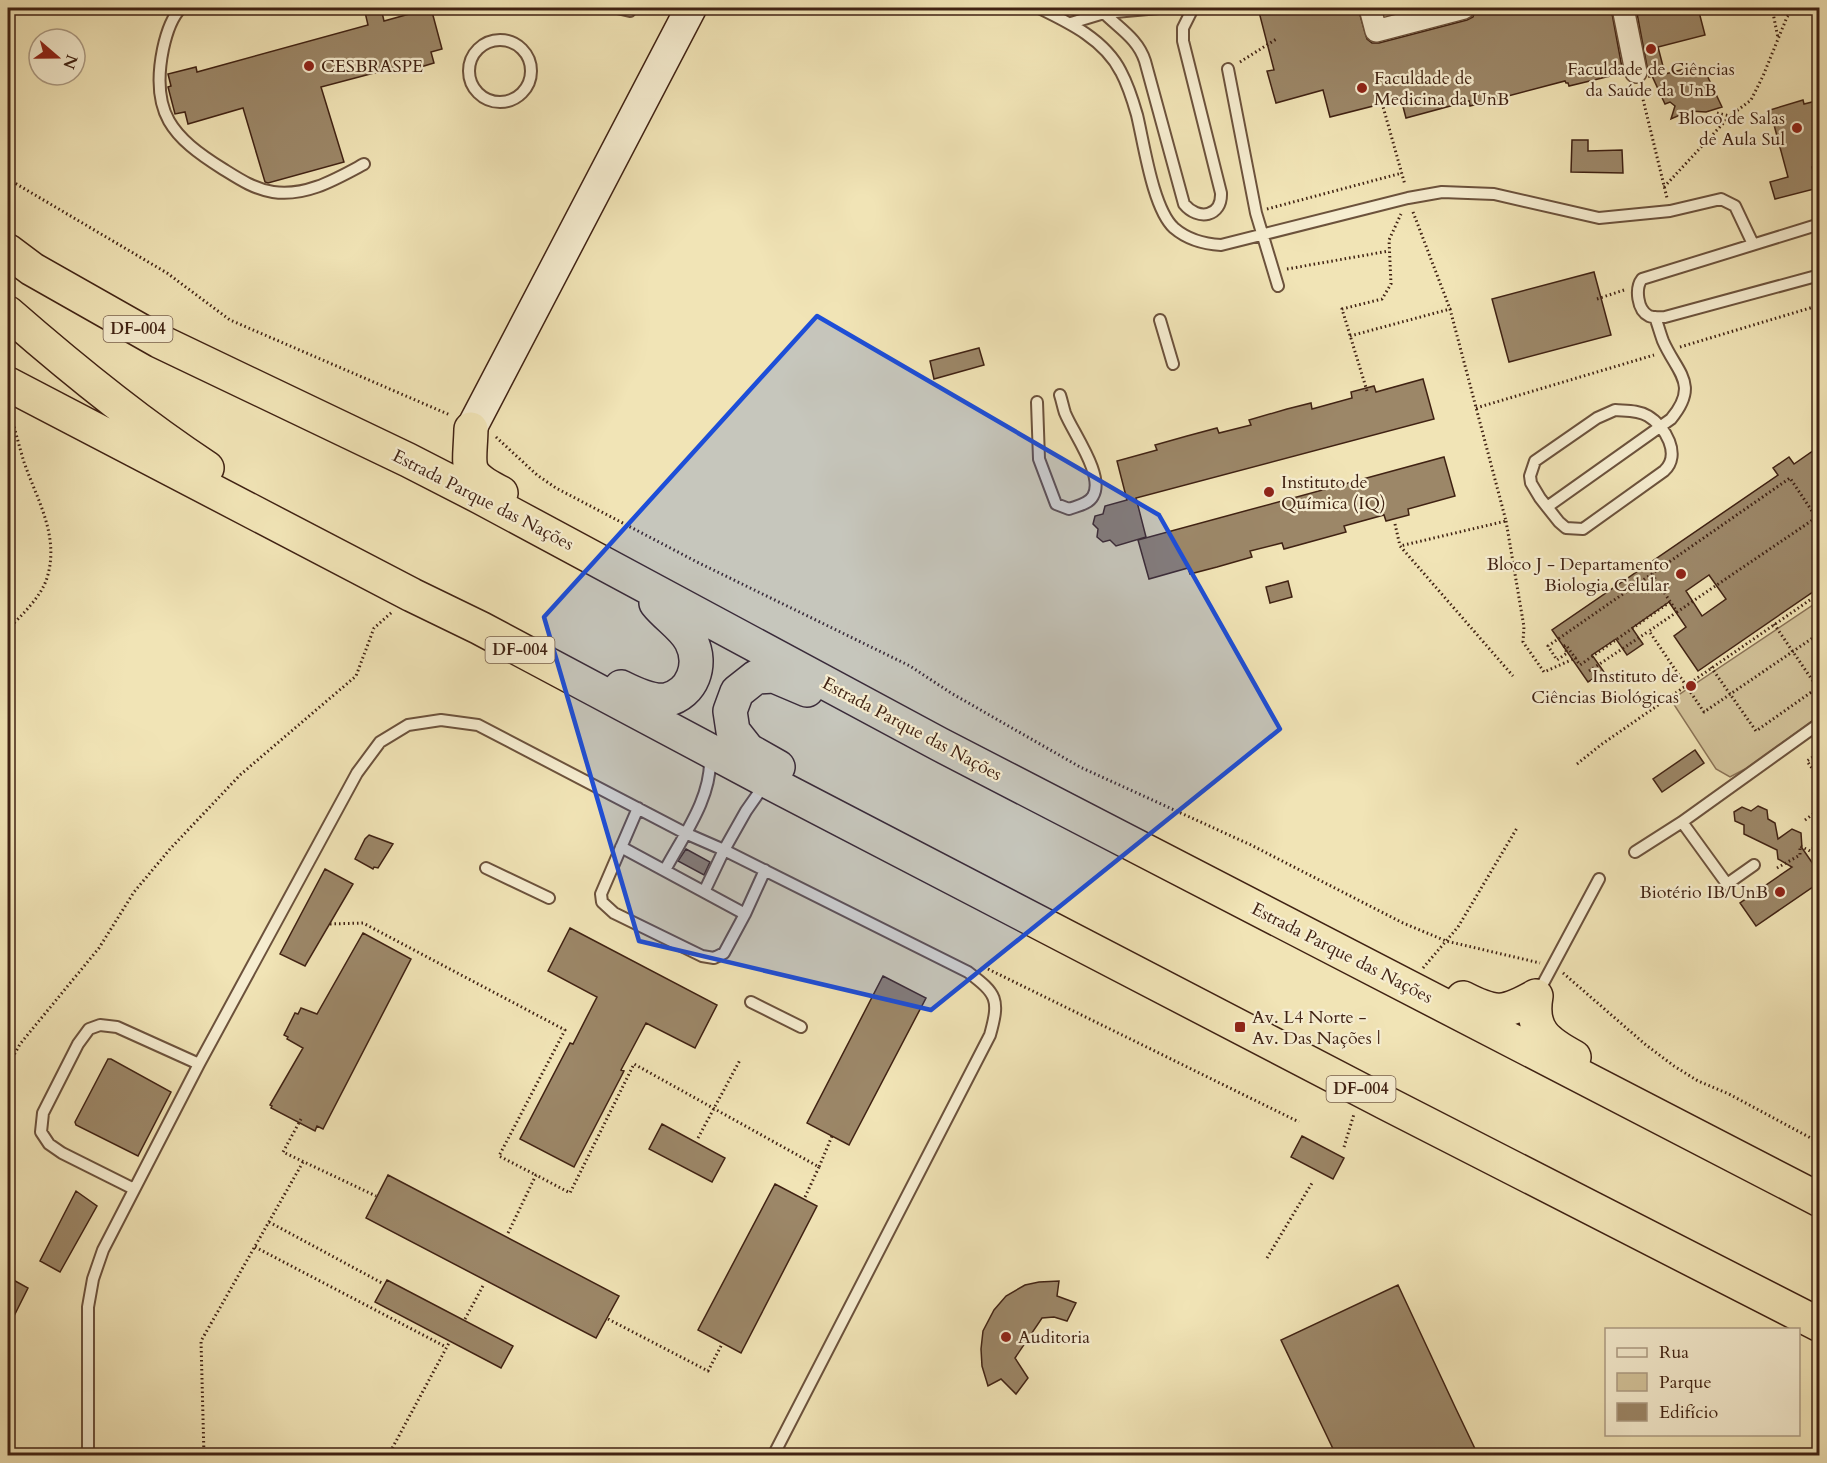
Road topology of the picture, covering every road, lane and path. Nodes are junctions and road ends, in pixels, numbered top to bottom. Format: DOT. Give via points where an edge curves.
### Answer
graph roads {
  1 [pos="181,8"];
  2 [pos="617,8"];
  3 [pos="691,8"];
  4 [pos="1039,8"];
  5 [pos="1159,8"];
  6 [pos="1193,8"];
  7 [pos="1370,8"];
  8 [pos="1464,8"];
  9 [pos="1623,8"];
  10 [pos="1772,8"];
  11 [pos="1795,8"];
  12 [pos="630,11"];
  13 [pos="1104,14"];
  14 [pos="1071,23"];
  15 [pos="1278,38"];
  16 [pos="1779,38"];
  17 [pos="495,41"];
  18 [pos="1228,69"];
  19 [pos="1636,72"];
  20 [pos="1383,103"];
  21 [pos="1717,113"];
  22 [pos="1730,116"];
  23 [pos="364,164"];
  24 [pos="1402,174"];
  25 [pos="8,179"];
  26 [pos="1664,187"];
  27 [pos="1408,198"];
  28 [pos="1670,211"];
  29 [pos="1256,213"];
  30 [pos="1820,224"];
  31 [pos="1262,234"];
  32 [pos="1753,244"];
  33 [pos="8,251"];
  34 [pos="1389,251"];
  35 [pos="1274,272"];
  36 [pos="1820,275"];
  37 [pos="1278,286"];
  38 [pos="1820,305"];
  39 [pos="1450,309"];
  40 [pos="8,313"];
  41 [pos="1655,317"];
  42 [pos="1160,320"];
  43 [pos="1350,336"];
  44 [pos="1669,350"];
  45 [pos="1173,364"];
  46 [pos="242,381"];
  47 [pos="8,384"];
  48 [pos="1367,391"];
  49 [pos="1060,395"];
  50 [pos="1037,402"];
  51 [pos="8,406"];
  52 [pos="1476,408"];
  53 [pos="470,425"];
  54 [pos="1659,425"];
  55 [pos="1820,496"];
  56 [pos="1547,507"];
  57 [pos="1818,517"];
  58 [pos="1506,520"];
  59 [pos="1820,523"];
  60 [pos="1395,524"];
  61 [pos="1400,546"];
  62 [pos="328,552"];
  63 [pos="1652,574"];
  64 [pos="649,588"];
  65 [pos="1820,593"];
  66 [pos="412,595"];
  67 [pos="1670,602"];
  68 [pos="1677,612"];
  69 [pos="1774,624"];
  70 [pos="480,628"];
  71 [pos="8,629"];
  72 [pos="1649,631"];
  73 [pos="1820,633"];
  74 [pos="1792,651"];
  75 [pos="1577,658"];
  76 [pos="1711,667"];
  77 [pos="1590,671"];
  78 [pos="1513,676"];
  79 [pos="1686,685"];
  80 [pos="1818,687"];
  81 [pos="1731,694"];
  82 [pos="1820,723"];
  83 [pos="939,744"];
  84 [pos="710,751"];
  85 [pos="1820,752"];
  86 [pos="1820,759"];
  87 [pos="1577,764"];
  88 [pos="767,781"];
  89 [pos="638,808"];
  90 [pos="1820,809"];
  91 [pos="1805,820"];
  92 [pos="1682,822"];
  93 [pos="1517,828"];
  94 [pos="685,832"];
  95 [pos="1817,837"];
  96 [pos="621,847"];
  97 [pos="724,850"];
  98 [pos="904,852"];
  99 [pos="1635,852"];
  100 [pos="1754,865"];
  101 [pos="486,868"];
  102 [pos="1777,868"];
  103 [pos="665,870"];
  104 [pos="765,870"];
  105 [pos="1599,879"];
  106 [pos="704,892"];
  107 [pos="549,898"];
  108 [pos="745,914"];
  109 [pos="330,924"];
  110 [pos="1446,941"];
  111 [pos="1343,955"];
  112 [pos="1544,963"];
  113 [pos="987,968"];
  114 [pos="1561,972"];
  115 [pos="1417,975"];
  116 [pos="1536,996"];
  117 [pos="751,1002"];
  118 [pos="801,1027"];
  119 [pos="740,1060"];
  120 [pos="199,1064"];
  121 [pos="8,1066"];
  122 [pos="1361,1089"];
  123 [pos="715,1109"];
  124 [pos="301,1119"];
  125 [pos="1667,1120"];
  126 [pos="1299,1122"];
  127 [pos="832,1136"];
  128 [pos="698,1138"];
  129 [pos="1820,1143"];
  130 [pos="1344,1147"];
  131 [pos="303,1162"];
  132 [pos="819,1167"];
  133 [pos="536,1175"];
  134 [pos="1312,1183"];
  135 [pos="134,1189"];
  136 [pos="376,1196"];
  137 [pos="805,1197"];
  138 [pos="1820,1200"];
  139 [pos="269,1222"];
  140 [pos="508,1233"];
  141 [pos="255,1247"];
  142 [pos="1267,1258"];
  143 [pos="382,1284"];
  144 [pos="484,1284"];
  145 [pos="1742,1284"];
  146 [pos="1820,1310"];
  147 [pos="465,1319"];
  148 [pos="608,1319"];
  149 [pos="1820,1325"];
  150 [pos="448,1342"];
  151 [pos="722,1344"];
  152 [pos="446,1347"];
  153 [pos="88,1455"];
  154 [pos="204,1455"];
  155 [pos="388,1455"];
  156 [pos="773,1455"];
  1 -- 23 [label="lane" via="166,35 160,85 165,115 177,135 195,151 242,181 274,192 298,192 327,184"];
  2 -- 12 [label="lane"];
  3 -- 53 [label="street"];
  4 -- 14 [label="lane"];
  5 -- 13 [label="lane"];
  6 -- 13 [label="lane" via="1183,40 1221,193 1216,210 1201,214 1184,204 1142,52"];
  7 -- 8 [label="street" via="1376,31"];
  9 -- 19 [label="street"];
  10 -- 16 [label="path"];
  11 -- 16 [label="path"];
  13 -- 14 [label="lane"];
  14 -- 31 [label="lane" via="1094,40 1121,71 1155,189 1173,227 1202,244 1221,245"];
  15 -- 18 [label="path"];
  16 -- 22 [label="path" via="1751,100"];
  17 -- 17 [label="lane" via="477,50 469,69 470,79 481,96 500,103 519,96 530,79 531,69 529,59 515,44"];
  18 -- 29 [label="lane"];
  19 -- 26 [label="path"];
  20 -- 24 [label="path"];
  21 -- 22 [label="path"];
  22 -- 26 [label="path"];
  24 -- 27 [label="path"];
  24 -- 29 [label="path"];
  25 -- 53 [label="path" via="167,273 230,320"];
  26 -- 28 [label="path"];
  27 -- 28 [label="lane" via="1442,192 1494,194 1599,218"];
  27 -- 31 [label="lane"];
  27 -- 34 [label="path" via="1389,240"];
  27 -- 39 [label="path"];
  28 -- 32 [label="lane" via="1721,199 1735,206"];
  29 -- 31 [label="lane"];
  30 -- 32 [label="lane"];
  31 -- 35 [label="lane"];
  32 -- 41 [label="lane" via="1642,279 1637,286 1639,302 1645,313"];
  33 -- 46 [label="highway, Estrada Parque das Nações / DF-004" via="32,269 149,336"];
  34 -- 35 [label="path"];
  34 -- 43 [label="path" via="1391,284 1382,299 1342,309"];
  35 -- 37 [label="lane"];
  36 -- 41 [label="lane"];
  38 -- 44 [label="path"];
  39 -- 43 [label="path"];
  39 -- 52 [label="path"];
  40 -- 62 [label="highway" via="146,426"];
  41 -- 44 [label="lane"];
  42 -- 45 [label="lane"];
  43 -- 48 [label="path"];
  44 -- 52 [label="path"];
  44 -- 54 [label="lane" via="1686,387 1680,408"];
  46 -- 53 [label="highway" via="266,378 295,386 427,452 449,448"];
  46 -- 64 [label="highway, Estrada Parque das Nações / DF-004" via="439,476"];
  47 -- 62 [label="highway, DF-004"];
  49 -- 50 [label="lane" via="1087,455 1096,486 1090,500 1069,509 1056,504 1039,459"];
  51 -- 71 [label="path" via="52,545 47,579 27,610"];
  52 -- 58 [label="path"];
  53 -- 64 [label="highway" via="469,466 474,477 632,563"];
  53 -- 110 [label="path" via="556,488 909,666 1080,767"];
  54 -- 56 [label="lane"];
  54 -- 56 [label="lane" via="1636,411 1615,410 1535,461 1530,476"];
  54 -- 56 [label="lane" via="1672,453 1671,464 1664,471 1583,529 1566,528"];
  55 -- 57 [label="path"];
  57 -- 59 [label="path"];
  57 -- 63 [label="path" via="1790,478"];
  57 -- 68 [label="path"];
  58 -- 61 [label="path"];
  58 -- 75 [label="path" via="1524,627 1523,642 1544,672"];
  60 -- 61 [label="path"];
  61 -- 78 [label="path"];
  62 -- 66 [label="highway, DF-004"];
  63 -- 67 [label="path"];
  63 -- 75 [label="path" via="1548,646 1557,660 1567,653 1563,647 1566,645"];
  64 -- 70 [label="highway" via="662,611 691,639 698,660 693,680 681,693 665,700 627,690 519,635 500,628"];
  64 -- 83 [label="highway, Estrada Parque das Nações / DF-004"];
  65 -- 69 [label="path"];
  66 -- 70 [label="highway, DF-004"];
  66 -- 121 [label="path" via="374,628 356,676 240,774 170,849 134,892 99,948 20,1044"];
  67 -- 68 [label="path"];
  67 -- 75 [label="path" via="1580,665"];
  68 -- 72 [label="path"];
  69 -- 74 [label="path"];
  69 -- 76 [label="path"];
  70 -- 84 [label="highway, DF-004"];
  72 -- 77 [label="path"];
  72 -- 79 [label="path"];
  73 -- 74 [label="path"];
  74 -- 80 [label="path"];
  74 -- 81 [label="path"];
  76 -- 79 [label="path"];
  76 -- 81 [label="path"];
  79 -- 81 [label="path" via="1704,712"];
  79 -- 87 [label="path"];
  80 -- 81 [label="path" via="1756,731"];
  82 -- 92 [label="lane"];
  83 -- 98 [label="highway" via="872,723 774,676 756,677 737,692 730,711 733,731 748,750 861,814"];
  83 -- 111 [label="highway, Estrada Parque das Nações / DF-004"];
  84 -- 88 [label="highway, DF-004"];
  84 -- 94 [label="lane" via="711,771 706,789"];
  85 -- 86 [label="path" via="1807,761 1814,771 1819,768 1815,762"];
  88 -- 97 [label="lane"];
  88 -- 98 [label="highway, DF-004"];
  89 -- 94 [label="lane"];
  89 -- 96 [label="lane"];
  89 -- 120 [label="lane" via="478,725 441,720 408,725 380,742 357,773"];
  90 -- 91 [label="path"];
  92 -- 99 [label="lane"];
  92 -- 100 [label="lane" via="1728,884"];
  93 -- 110 [label="path"];
  94 -- 97 [label="lane"];
  94 -- 103 [label="lane"];
  95 -- 102 [label="path" via="1816,846 1810,850 1800,846 1800,855"];
  96 -- 103 [label="lane"];
  96 -- 108 [label="lane" via="601,894 602,902 614,913 702,956 714,958 723,953"];
  97 -- 104 [label="lane"];
  97 -- 106 [label="lane"];
  98 -- 122 [label="highway, DF-004"];
  101 -- 107 [label="lane"];
  103 -- 106 [label="lane"];
  104 -- 108 [label="lane"];
  104 -- 156 [label="lane" via="968,972 990,989 996,1012 990,1035"];
  105 -- 116 [label="lane"];
  106 -- 108 [label="lane"];
  109 -- 133 [label="path" via="363,924 565,1030 499,1156"];
  110 -- 112 [label="path"];
  110 -- 115 [label="path"];
  111 -- 115 [label="highway"];
  111 -- 125 [label="highway, Estrada Parque das Nações / DF-004"];
  113 -- 126 [label="path"];
  114 -- 129 [label="path" via="1674,1066"];
  115 -- 116 [label="highway" via="1493,1011 1518,1006"];
  116 -- 125 [label="highway" via="1533,1013 1541,1033 1554,1046 1615,1079"];
  117 -- 118 [label="lane"];
  119 -- 123 [label="path"];
  120 -- 135 [label="lane"];
  120 -- 135 [label="lane" via="117,1027 100,1025 89,1029 78,1044 43,1113 41,1132 62,1153"];
  122 -- 130 [label="path"];
  122 -- 145 [label="highway, DF-004"];
  123 -- 128 [label="path"];
  123 -- 132 [label="path"];
  123 -- 133 [label="path" via="634,1064 570,1193"];
  124 -- 131 [label="path" via="283,1152"];
  125 -- 138 [label="highway, Estrada Parque das Nações / DF-004"];
  127 -- 132 [label="path"];
  131 -- 136 [label="path"];
  131 -- 139 [label="path"];
  132 -- 137 [label="path"];
  133 -- 140 [label="path"];
  134 -- 142 [label="path"];
  135 -- 153 [label="lane" via="103,1250 88,1307"];
  139 -- 141 [label="path"];
  139 -- 143 [label="path"];
  141 -- 152 [label="path"];
  141 -- 154 [label="path" via="201,1341"];
  144 -- 147 [label="path"];
  145 -- 146 [label="highway" via="1769,1287"];
  145 -- 149 [label="highway, DF-004"];
  148 -- 151 [label="path" via="708,1371"];
  150 -- 152 [label="path"];
  152 -- 155 [label="path"];
}
